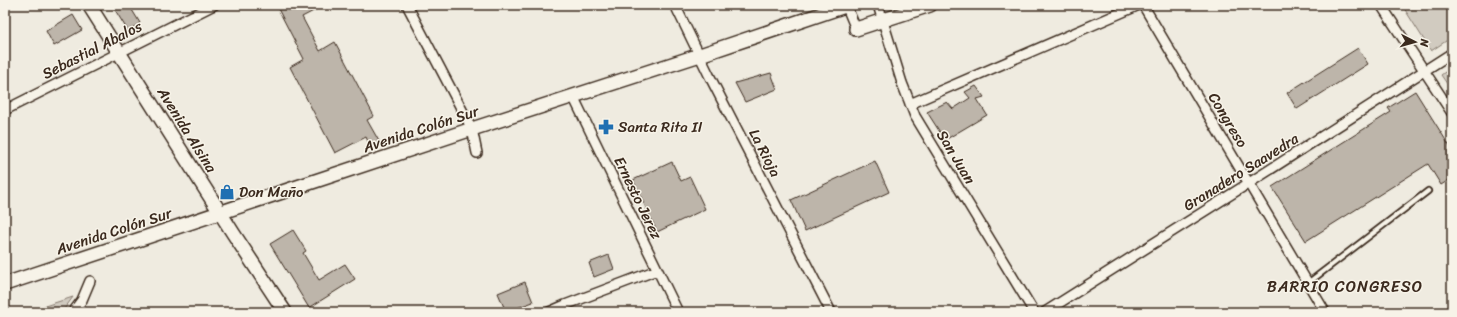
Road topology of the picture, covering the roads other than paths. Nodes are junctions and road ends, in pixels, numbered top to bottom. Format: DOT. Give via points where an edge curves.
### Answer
graph roads {
  1 [pos="89,5"];
  2 [pos="214,5"];
  3 [pos="407,5"];
  4 [pos="675,5"];
  5 [pos="846,5"];
  6 [pos="878,5"];
  7 [pos="930,5"];
  8 [pos="1139,5"];
  9 [pos="1144,5"];
  10 [pos="1381,5"];
  11 [pos="200,8"];
  12 [pos="883,20"];
  13 [pos="856,29"];
  14 [pos="119,52"];
  15 [pos="1452,53"];
  16 [pos="700,55"];
  17 [pos="1424,72"];
  18 [pos="574,96"];
  19 [pos="910,104"];
  20 [pos="5,110"];
  21 [pos="1452,113"];
  22 [pos="472,129"];
  23 [pos="477,153"];
  24 [pos="1249,184"];
  25 [pos="1428,191"];
  26 [pos="220,213"];
  27 [pos="657,270"];
  28 [pos="90,281"];
  29 [pos="1308,283"];
  30 [pos="5,284"];
  31 [pos="73,312"];
  32 [pos="285,312"];
  33 [pos="549,312"];
  34 [pos="678,312"];
  35 [pos="831,312"];
  36 [pos="1034,312"];
  37 [pos="1045,312"];
  38 [pos="1325,312"];
  1 -- 14 [label="main road, Avenida Alsina"];
  2 -- 11 [label="street, Sebastial Abalos"];
  3 -- 22 [label="street"];
  4 -- 16 [label="street, La Rioja"];
  5 -- 13 [label="street"];
  5 -- 16 [label="main road, Avenida Colón Sur"];
  6 -- 12 [label="street, San Juan"];
  7 -- 12 [label="main road"];
  8 -- 19 [label="street"];
  9 -- 24 [label="street, Congreso"];
  10 -- 17 [label="street"];
  11 -- 14 [label="street, Sebastial Abalos"];
  12 -- 13 [label="main road"];
  12 -- 19 [label="street, San Juan"];
  14 -- 20 [label="street, Sebastial Abalos"];
  14 -- 26 [label="main road, Avenida Alsina"];
  15 -- 17 [label="street, Granadero Saavedra"];
  16 -- 18 [label="main road, Avenida Colón Sur"];
  16 -- 35 [label="street, La Rioja"];
  17 -- 21 [label="street"];
  17 -- 24 [label="street, Granadero Saavedra"];
  18 -- 22 [label="main road, Avenida Colón Sur"];
  18 -- 27 [label="street, Ernesto Jerez"];
  19 -- 36 [label="street, San Juan"];
  22 -- 23 [label="street"];
  22 -- 26 [label="main road, Avenida Colón Sur"];
  24 -- 29 [label="street, Congreso"];
  24 -- 37 [label="street, Granadero Saavedra"];
  25 -- 29 [label="lane"];
  26 -- 30 [label="main road, Avenida Colón Sur"];
  26 -- 32 [label="main road, Avenida Alsina"];
  27 -- 33 [label="street"];
  27 -- 34 [label="street, Ernesto Jerez"];
  28 -- 31 [label="street" via="82,300"];
  29 -- 38 [label="street, Congreso"];
}
